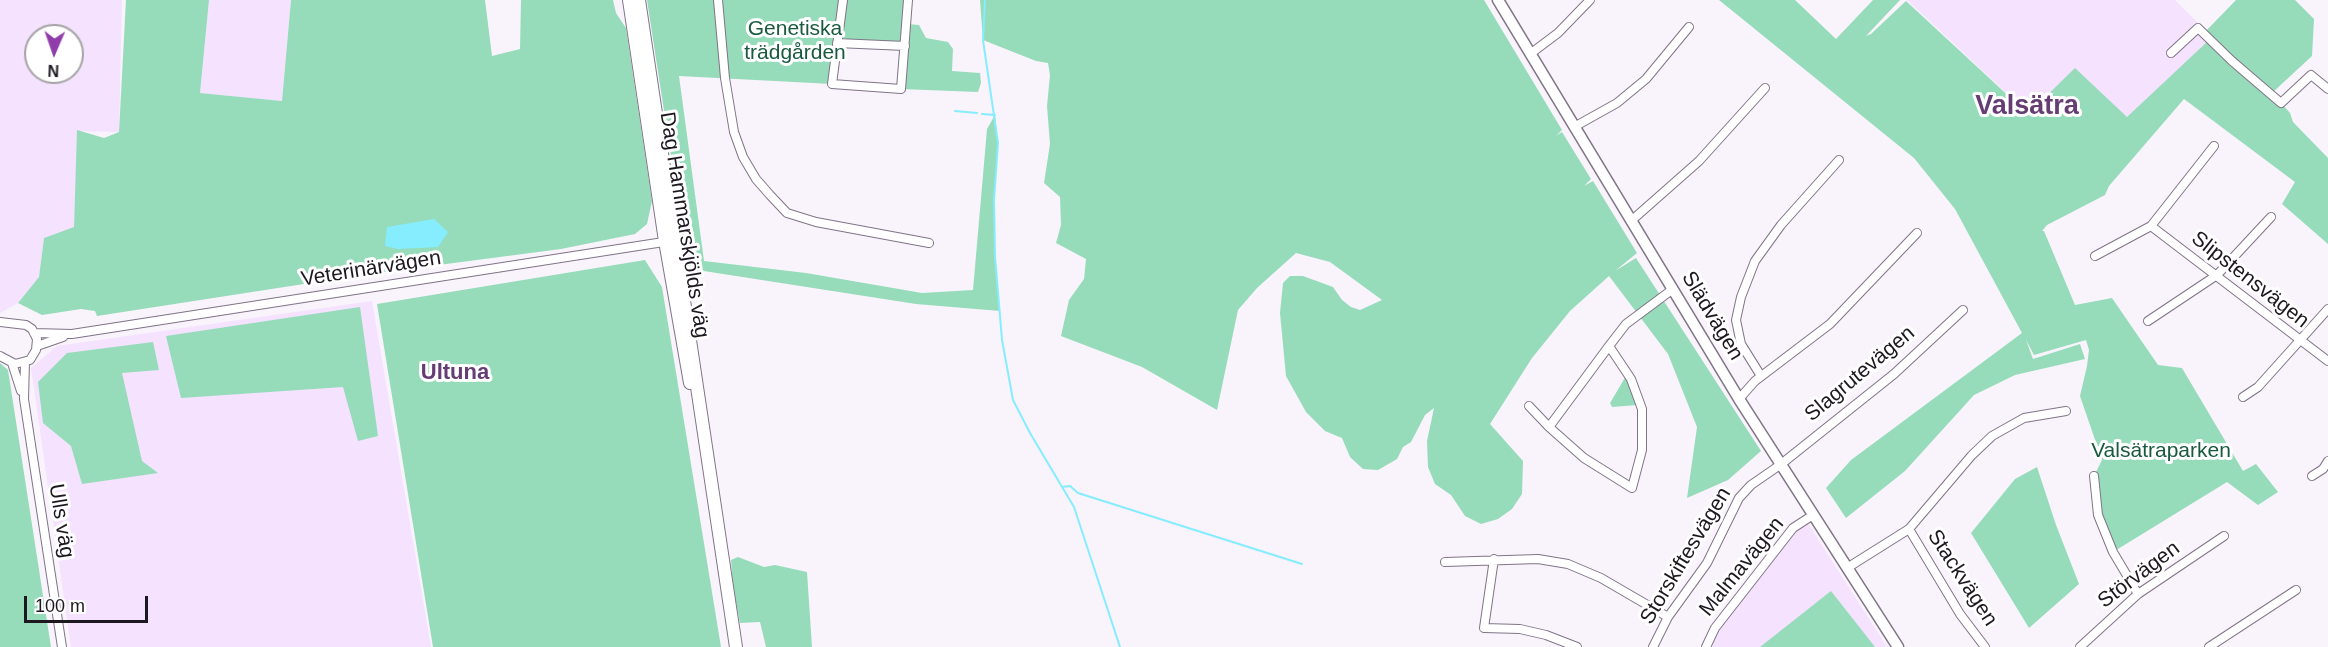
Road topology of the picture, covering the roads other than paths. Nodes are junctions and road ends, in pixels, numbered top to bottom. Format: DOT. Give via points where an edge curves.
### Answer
graph roads {
  1 [pos="629,0"];
  2 [pos="639,0"];
  3 [pos="718,0"];
  4 [pos="843,0"];
  5 [pos="908,0"];
  6 [pos="1498,0"];
  7 [pos="1590,0"];
  8 [pos="1689,27"];
  9 [pos="837,43"];
  10 [pos="905,46"];
  11 [pos="2171,53"];
  12 [pos="1530,54"];
  13 [pos="1765,88"];
  14 [pos="2328,89"];
  15 [pos="1574,127"];
  16 [pos="2214,146"];
  17 [pos="1839,160"];
  18 [pos="2271,217"];
  19 [pos="1631,221"];
  20 [pos="2151,226"];
  21 [pos="1917,233"];
  22 [pos="671,241"];
  23 [pos="929,243"];
  24 [pos="2095,256"];
  25 [pos="2217,275"];
  26 [pos="1673,289"];
  27 [pos="2328,309"];
  28 [pos="1963,310"];
  29 [pos="2148,321"];
  30 [pos="4,323"];
  31 [pos="0,331"];
  32 [pos="34,333"];
  33 [pos="72,333"];
  34 [pos="2300,341"];
  35 [pos="37,346"];
  36 [pos="1609,346"];
  37 [pos="0,356"];
  38 [pos="2328,361"];
  39 [pos="25,362"];
  40 [pos="12,363"];
  41 [pos="1761,376"];
  42 [pos="2242,397"];
  43 [pos="24,399"];
  44 [pos="1739,399"];
  45 [pos="1529,406"];
  46 [pos="2066,411"];
  47 [pos="1549,427"];
  48 [pos="2328,462"];
  49 [pos="1780,465"];
  50 [pos="2094,476"];
  51 [pos="2312,476"];
  52 [pos="1813,515"];
  53 [pos="1909,529"];
  54 [pos="2224,536"];
  55 [pos="1494,560"];
  56 [pos="1445,562"];
  57 [pos="1847,568"];
  58 [pos="2296,590"];
  59 [pos="2138,594"];
  60 [pos="1668,617"];
  61 [pos="62,647"];
  62 [pos="736,647"];
  63 [pos="1577,647"];
  64 [pos="1653,647"];
  65 [pos="1706,647"];
  66 [pos="1899,647"];
  67 [pos="1985,647"];
  68 [pos="2080,647"];
  69 [pos="2209,647"];
  1 -- 22 [label="main road, Dag Hammarskjölds väg"];
  2 -- 22 [label="main road, Dag Hammarskjölds väg"];
  3 -- 23 [label="street" via="723,67 734,132 756,179 787,213"];
  4 -- 9 [label="street"];
  5 -- 10 [label="street"];
  6 -- 12 [label="street, Slädvägen"];
  7 -- 12 [label="street" via="1558,33"];
  8 -- 15 [label="street" via="1646,79 1617,103"];
  9 -- 10 [label="street"];
  9 -- 10 [label="street" via="832,84 902,89"];
  11 -- 14 [label="street" via="2198,28 2281,103 2311,75"];
  12 -- 15 [label="street, Slädvägen"];
  13 -- 19 [label="street" via="1699,161"];
  15 -- 19 [label="street, Slädvägen"];
  16 -- 20 [label="street"];
  17 -- 41 [label="street" via="1781,225 1755,261 1736,320 1741,345"];
  18 -- 25 [label="street"];
  19 -- 26 [label="street, Slädvägen"];
  20 -- 24 [label="street"];
  20 -- 25 [label="street, Slipstensvägen"];
  21 -- 41 [label="street" via="1830,324"];
  22 -- 33 [label="street, Veterinärvägen"];
  22 -- 62 [label="main road, Dag Hammarskjölds väg"];
  25 -- 29 [label="street"];
  25 -- 34 [label="street, Slipstensvägen"];
  26 -- 36 [label="street" via="1626,324"];
  26 -- 44 [label="street, Slädvägen"];
  27 -- 34 [label="street"];
  28 -- 49 [label="street, Slagrutevägen" via="1894,374"];
  30 -- 31 [label="street"];
  30 -- 32 [label="street" via="20,323"];
  32 -- 33 [label="street, Veterinärvägen"];
  32 -- 35 [label="street"];
  33 -- 35 [label="street, Veterinärvägen"];
  34 -- 38 [label="street, Slipstensvägen"];
  34 -- 42 [label="street" via="2258,387"];
  35 -- 39 [label="street" via="34,356"];
  36 -- 47 [label="street"];
  36 -- 47 [label="street" via="1631,379 1642,410 1642,450 1632,488 1584,458"];
  37 -- 40 [label="street"];
  39 -- 40 [label="street"];
  39 -- 43 [label="street, Ulls väg"];
  40 -- 43 [label="street, Ulls väg"];
  41 -- 44 [label="street"];
  43 -- 61 [label="street, Ulls väg"];
  44 -- 49 [label="street, Slädvägen"];
  45 -- 47 [label="street"];
  46 -- 53 [label="street" via="2024,418 1992,436"];
  48 -- 51 [label="street"];
  49 -- 52 [label="street, Slädvägen"];
  49 -- 60 [label="street, Storskiftesvägen" via="1739,498 1707,563"];
  50 -- 59 [label="street" via="2098,515 2113,552"];
  52 -- 57 [label="street, Slädvägen"];
  52 -- 65 [label="street, Malmavägen" via="1793,528 1715,628"];
  53 -- 57 [label="street"];
  53 -- 67 [label="street, Stackvägen" via="1960,614"];
  54 -- 59 [label="street, Störvägen"];
  55 -- 56 [label="street"];
  55 -- 60 [label="street" via="1538,559 1568,564 1601,578"];
  55 -- 63 [label="street" via="1484,628 1520,629"];
  57 -- 66 [label="street, Slädvägen"];
  58 -- 69 [label="street"];
  59 -- 68 [label="street, Störvägen"];
  60 -- 64 [label="street, Storskiftesvägen"];
}
